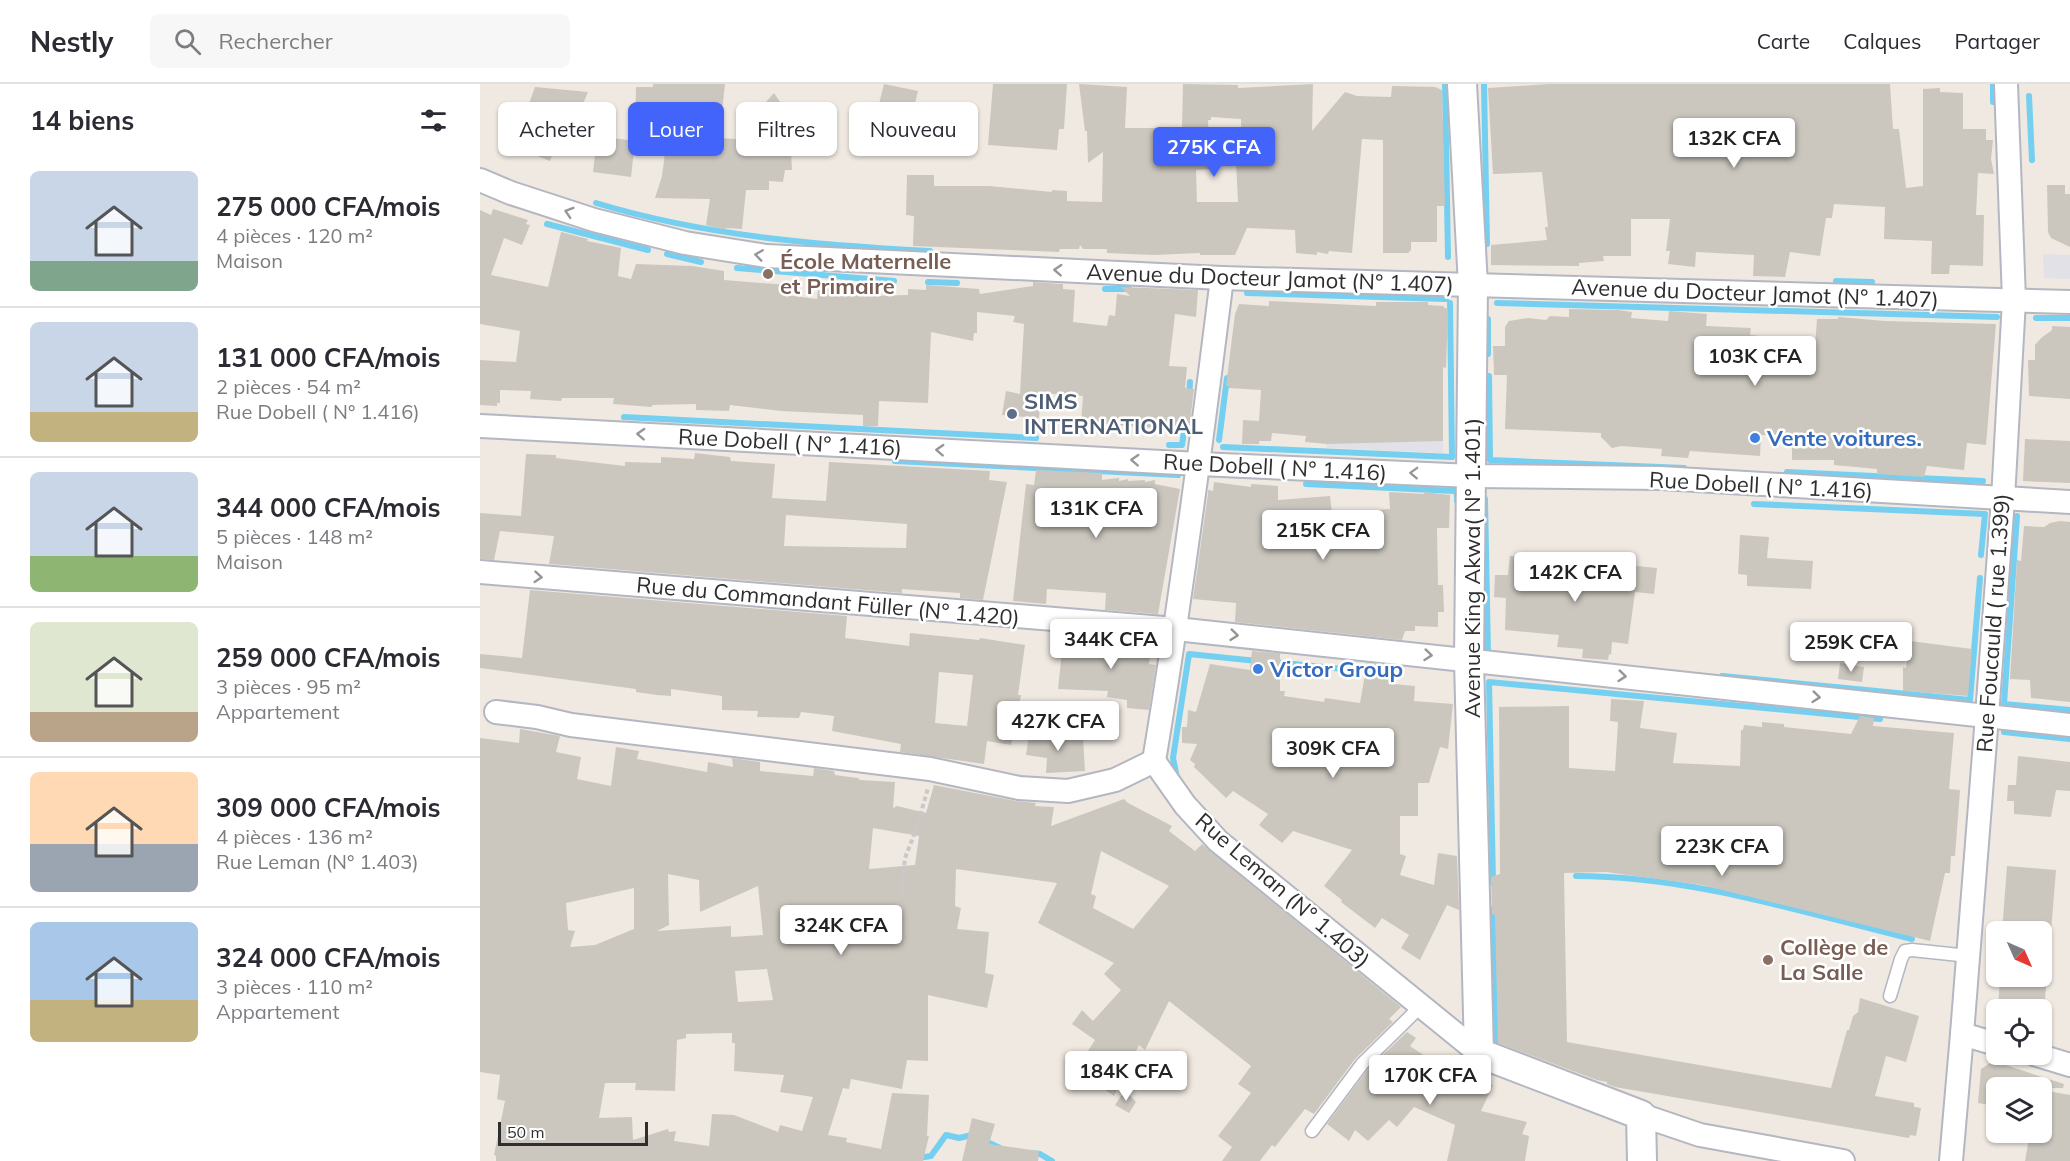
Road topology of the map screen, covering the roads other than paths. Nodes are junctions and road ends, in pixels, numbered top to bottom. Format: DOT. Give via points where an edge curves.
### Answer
graph roads {
  1 [pos="1462,84"];
  2 [pos="2006,84"];
  3 [pos="480,180"];
  4 [pos="1222,278"];
  5 [pos="1473,285"];
  6 [pos="2014,300"];
  7 [pos="2070,302"];
  8 [pos="480,426"];
  9 [pos="1199,464"];
  10 [pos="1472,476"];
  11 [pos="2003,500"];
  12 [pos="2070,502"];
  13 [pos="480,572"];
  14 [pos="1176,629"];
  15 [pos="1469,660"];
  16 [pos="496,712"];
  17 [pos="1987,716"];
  18 [pos="2070,725"];
  19 [pos="1154,761"];
  20 [pos="1968,956"];
  21 [pos="1890,996"];
  22 [pos="1421,1006"];
  23 [pos="1962,1034"];
  24 [pos="1986,1041"];
  25 [pos="1479,1053"];
  26 [pos="2052,1060"];
  27 [pos="2070,1065"];
  28 [pos="1641,1115"];
  29 [pos="1312,1131"];
  30 [pos="1642,1161"];
  31 [pos="1843,1161"];
  32 [pos="1951,1161"];
  1 -- 5 [label="street, Avenue King Akwa( N° 1.401)"];
  2 -- 6 [label="street, Rue Foucauld ( rue 1.399)"];
  4 -- 3 [label="street, Avenue du Docteur Jamot (N° 1.407), one-way" via="766,256 686,243 594,220"];
  4 -- 5 [label="street, Avenue du Docteur Jamot (N° 1.407)"];
  4 -- 9 [label="street"];
  5 -- 6 [label="street, Avenue du Docteur Jamot (N° 1.407)"];
  5 -- 10 [label="street, Avenue King Akwa( N° 1.401)"];
  6 -- 7 [label="street, Avenue du Docteur Jamot (N° 1.407)"];
  6 -- 11 [label="street, Rue Foucauld ( rue 1.399)"];
  9 -- 8 [label="street, Rue Dobell ( N° 1.416), one-way"];
  10 -- 9 [label="street, Rue Dobell ( N° 1.416), one-way"];
  9 -- 14 [label="street"];
  10 -- 11 [label="street, Rue Dobell ( N° 1.416)" via="1661,478"];
  10 -- 15 [label="street, Avenue King Akwa( N° 1.401)"];
  11 -- 12 [label="street, Rue Dobell ( N° 1.416)"];
  11 -- 17 [label="street, Rue Foucauld ( rue 1.399)"];
  13 -- 14 [label="street, Rue du Commandant Füller (N° 1.420), one-way"];
  14 -- 15 [label="street, Rue du Commandant Füller (N° 1.420), one-way"];
  14 -- 19 [label="street"];
  15 -- 17 [label="street, Rue du Commandant Füller (N° 1.420), one-way"];
  15 -- 25 [label="street, Avenue King Akwa( N° 1.401)"];
  16 -- 19 [label="street" via="930,769 1019,788 1068,791 1115,780"];
  17 -- 18 [label="street, Rue du Commandant Füller (N° 1.420)"];
  17 -- 20 [label="street, Rue Foucauld ( rue 1.399)"];
  19 -- 22 [label="street, Rue Leman (N° 1.403)" via="1185,805 1218,841"];
  20 -- 21 [label="lane" via="1905,951"];
  20 -- 23 [label="street, Rue Foucauld ( rue 1.399)"];
  22 -- 25 [label="street, Rue Leman (N° 1.403)"];
  22 -- 29 [label="lane" via="1362,1064"];
  23 -- 24 [label="street"];
  23 -- 32 [label="street, Rue Foucauld ( rue 1.399)"];
  25 -- 28 [label="street, Rue Leman (N° 1.403)"];
  26 -- 27 [label="street"];
  28 -- 30 [label="street"];
  28 -- 31 [label="street, Rue Leman (N° 1.403)" via="1700,1135"];
}
